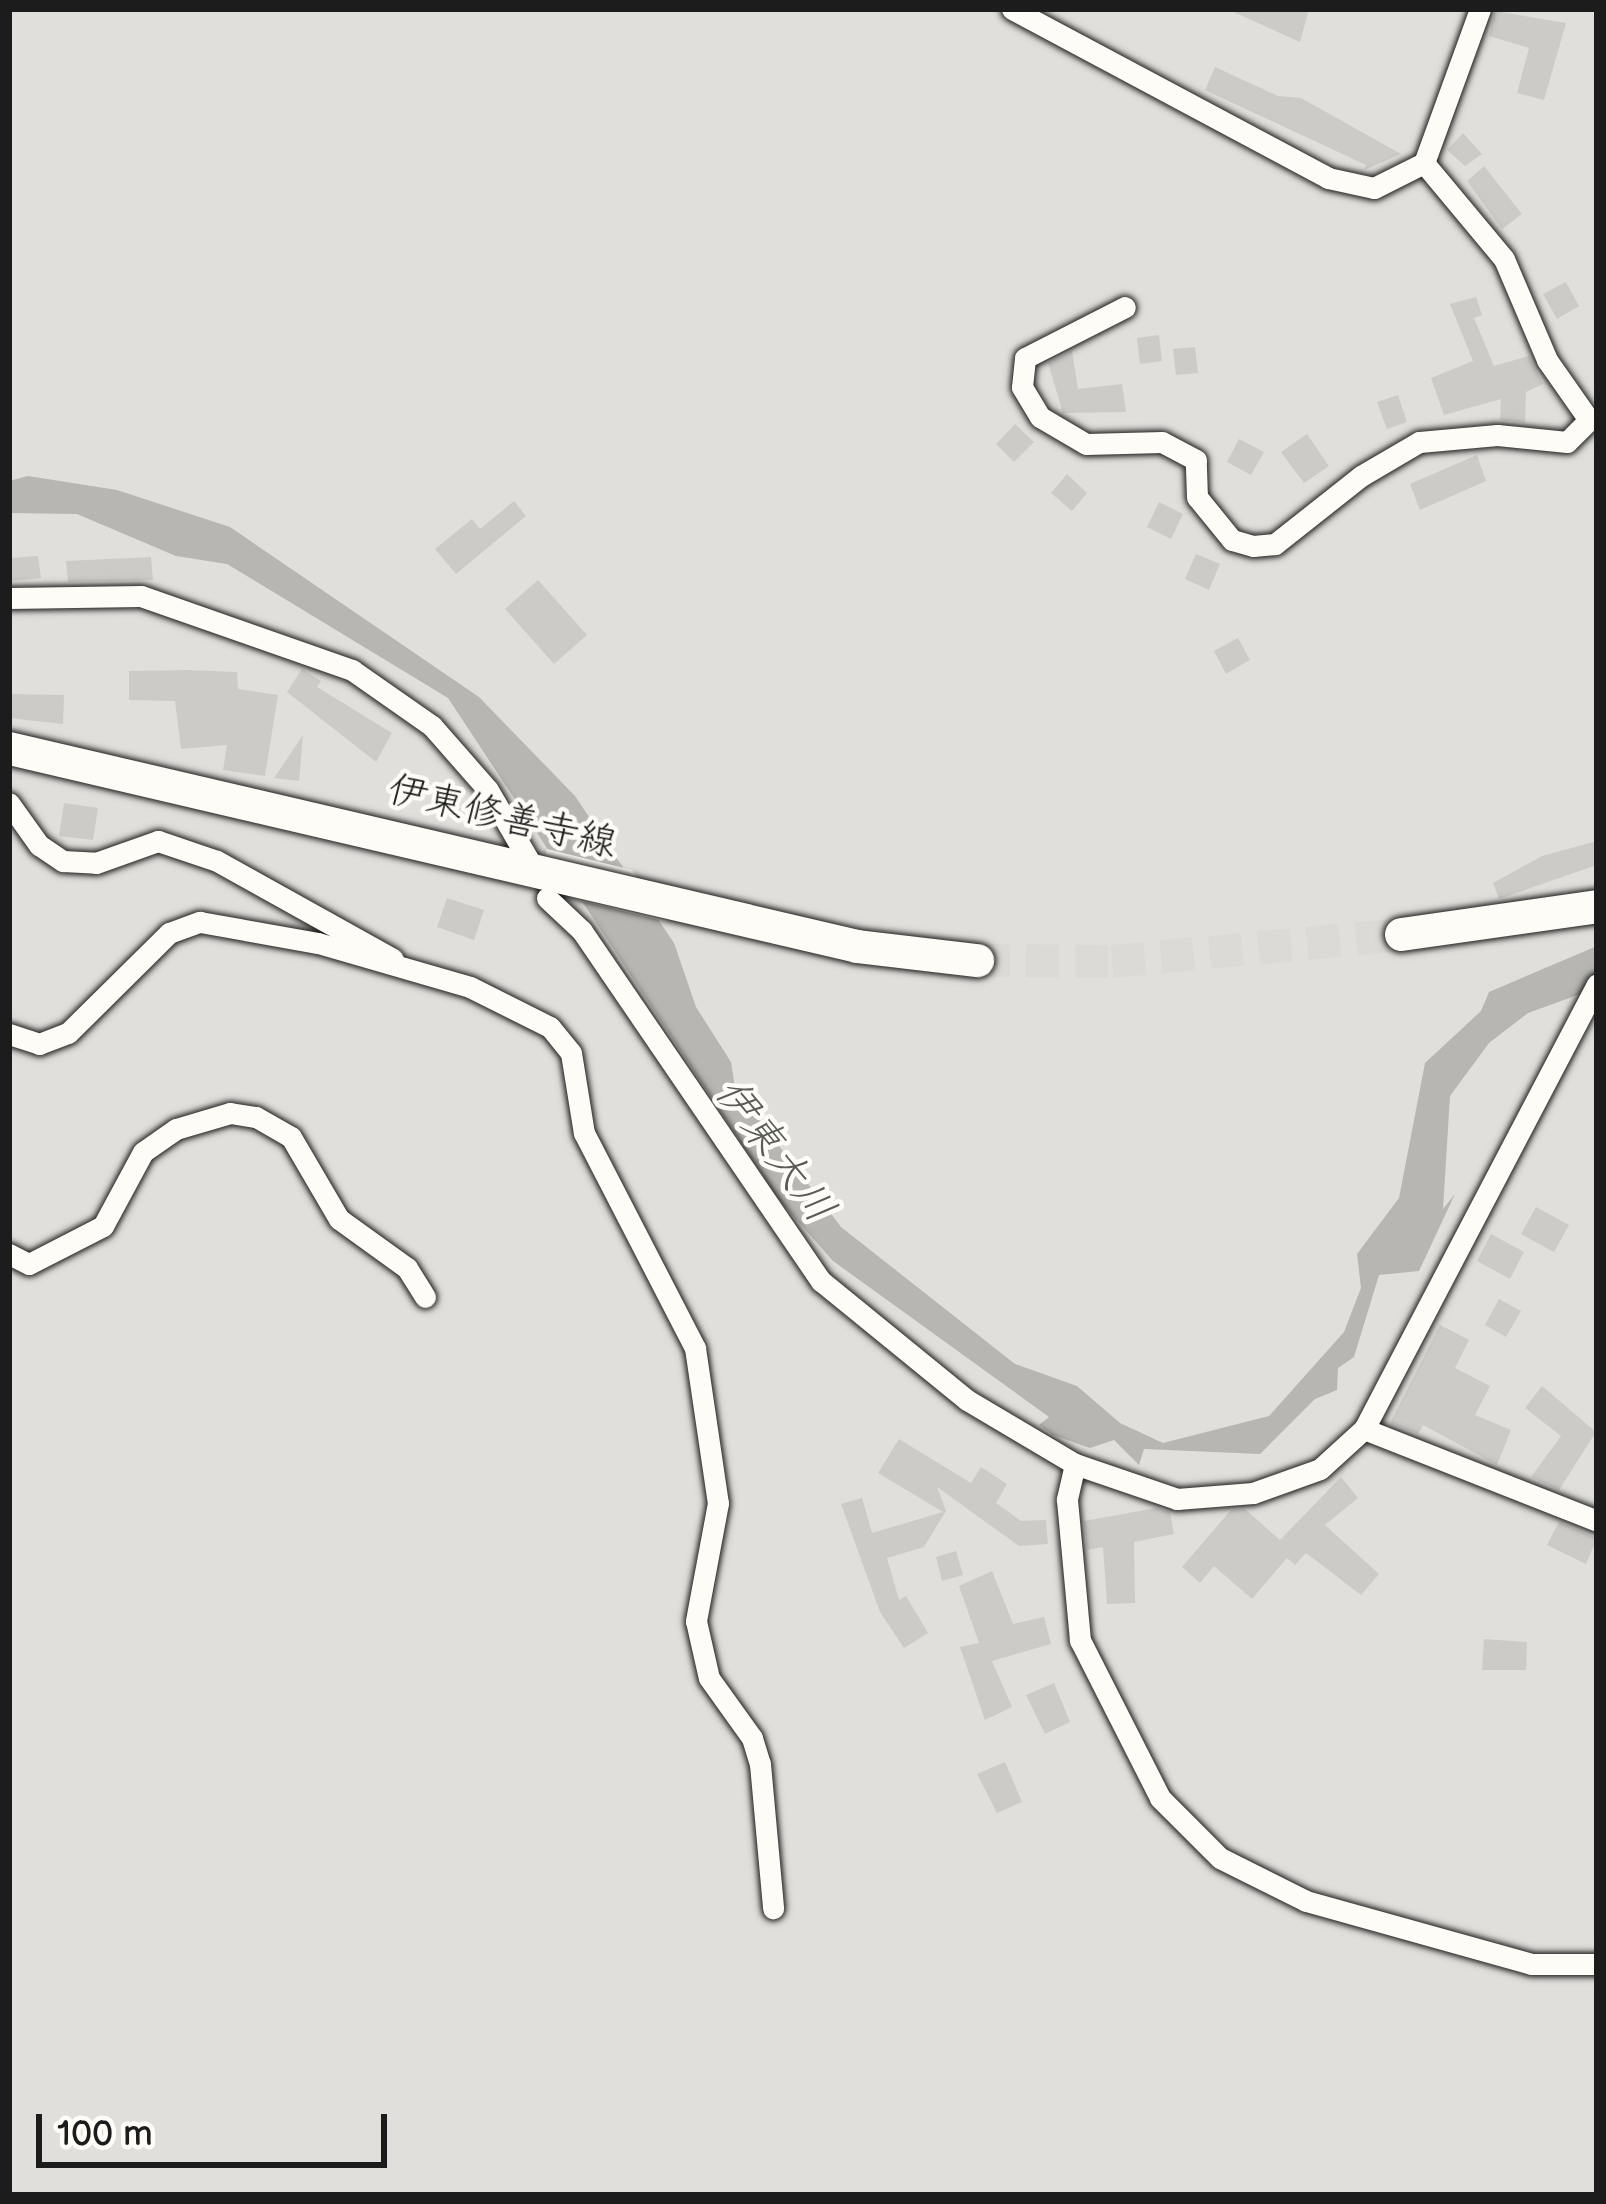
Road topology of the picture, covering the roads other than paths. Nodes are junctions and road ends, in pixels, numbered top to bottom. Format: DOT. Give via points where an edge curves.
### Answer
graph roads {
  1 [pos="1012,9"];
  2 [pos="1480,9"];
  3 [pos="1424,163"];
  4 [pos="1125,307"];
  5 [pos="9,598"];
  6 [pos="9,748"];
  7 [pos="9,803"];
  8 [pos="532,866"];
  9 [pos="556,887"];
  10 [pos="1597,905"];
  11 [pos="1401,934"];
  12 [pos="977,960"];
  13 [pos="402,970"];
  14 [pos="1597,984"];
  15 [pos="1591,1010"];
  16 [pos="9,1034"];
  17 [pos="9,1254"];
  18 [pos="425,1297"];
  19 [pos="1364,1429"];
  20 [pos="1076,1464"];
  21 [pos="1597,1521"];
  22 [pos="773,1908"];
  23 [pos="1597,1964"];
  1 -- 3 [label="street" via="1328,178 1374,188"];
  2 -- 3 [label="street"];
  3 -- 4 [label="street" via="1504,260 1547,360 1589,420 1567,442 1497,435 1419,442 1275,544 1232,539 1197,497 1196,460 1162,442 1086,444 1040,417 1022,387 1024,358"];
  5 -- 8 [label="street" via="141,596 352,670 432,726 488,790"];
  6 -- 8 [label="main road, 伊東修善寺線"];
  7 -- 13 [label="street" via="39,845 63,861 96,863 158,841 217,861 386,952"];
  8 -- 9 [label="main road, 伊東修善寺線"];
  9 -- 12 [label="main road, 伊東修善寺線" via="857,946"];
  9 -- 20 [label="street" via="821,1281 967,1400"];
  10 -- 11 [label="main road"];
  13 -- 16 [label="street" via="318,943 200,922 169,933 68,1033 39,1044"];
  13 -- 22 [label="street" via="470,987 550,1027 572,1053 584,1133 694,1348 718,1503 696,1621 709,1678 752,1738 760,1764"];
  14 -- 15 [label="street"];
  15 -- 19 [label="street"];
  17 -- 18 [label="street" via="29,1264 103,1226 143,1152 176,1129 230,1113 291,1137 339,1219 407,1268"];
  19 -- 20 [label="street" via="1320,1469 1252,1493 1177,1499"];
  19 -- 21 [label="street"];
  20 -- 23 [label="street" via="1067,1500 1080,1640 1160,1798 1220,1858 1306,1900 1463,1945 1531,1964"];
}
